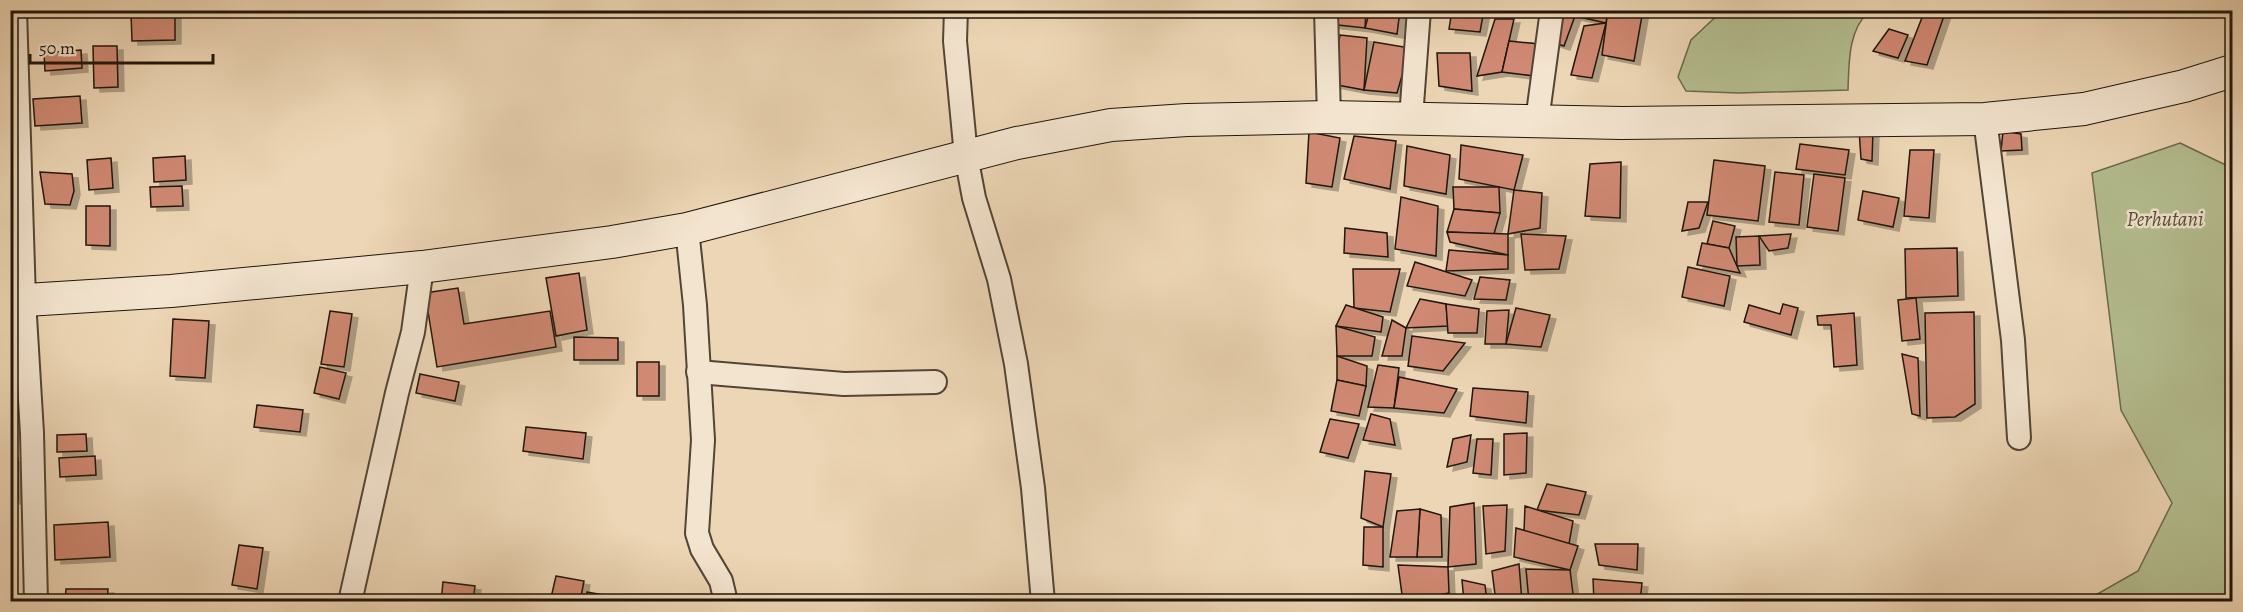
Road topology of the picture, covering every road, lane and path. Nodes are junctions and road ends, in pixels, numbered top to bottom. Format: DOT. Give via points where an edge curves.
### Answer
graph roads {
  1 [pos="15,10"];
  2 [pos="956,10"];
  3 [pos="1326,10"];
  4 [pos="1419,10"];
  5 [pos="1552,10"];
  6 [pos="2232,71"];
  7 [pos="1329,117"];
  8 [pos="1411,118"];
  9 [pos="1985,119"];
  10 [pos="1537,121"];
  11 [pos="966,156"];
  12 [pos="687,229"];
  13 [pos="422,267"];
  14 [pos="17,300"];
  15 [pos="698,372"];
  16 [pos="935,382"];
  17 [pos="2019,438"];
  18 [pos="728,601"];
  19 [pos="36,602"];
  20 [pos="350,602"];
  21 [pos="1043,602"];
  1 -- 14 [label="street"];
  2 -- 11 [label="street" via="955,41"];
  3 -- 7 [label="street"];
  4 -- 8 [label="street"];
  5 -- 10 [label="street"];
  6 -- 9 [label="street" via="2084,109"];
  7 -- 8 [label="street"];
  7 -- 11 [label="street" via="1111,125"];
  8 -- 10 [label="street"];
  9 -- 10 [label="street"];
  9 -- 17 [label="street" via="2010,310"];
  11 -- 12 [label="street"];
  11 -- 21 [label="street" via="974,198 999,279 1016,364"];
  12 -- 13 [label="street" via="536,254"];
  12 -- 15 [label="street"];
  13 -- 14 [label="street" via="171,291"];
  13 -- 20 [label="street" via="413,332"];
  14 -- 19 [label="street" via="32,422"];
  15 -- 16 [label="street" via="844,384"];
  15 -- 18 [label="street" via="703,440 697,533"];
}
